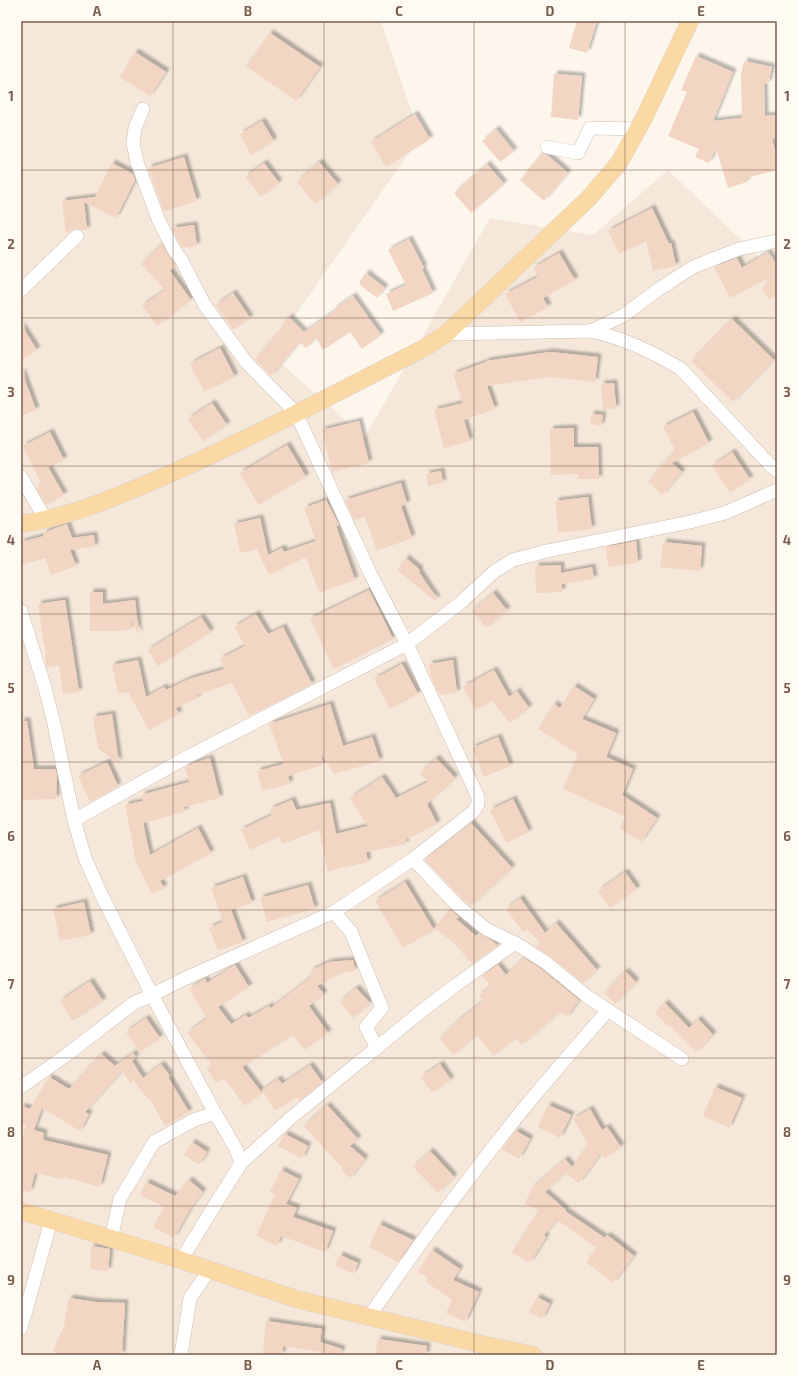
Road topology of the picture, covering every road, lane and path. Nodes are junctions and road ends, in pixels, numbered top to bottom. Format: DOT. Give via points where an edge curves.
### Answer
graph roads {
  1 [pos="690,21"];
  2 [pos="143,109"];
  3 [pos="638,129"];
  4 [pos="547,147"];
  5 [pos="77,236"];
  6 [pos="777,241"];
  7 [pos="21,290"];
  8 [pos="591,331"];
  9 [pos="446,334"];
  10 [pos="296,413"];
  11 [pos="777,471"];
  12 [pos="21,477"];
  13 [pos="777,490"];
  14 [pos="46,520"];
  15 [pos="21,524"];
  16 [pos="21,611"];
  17 [pos="407,644"];
  18 [pos="74,820"];
  19 [pos="413,859"];
  20 [pos="334,912"];
  21 [pos="515,944"];
  22 [pos="152,995"];
  23 [pos="608,1010"];
  24 [pos="377,1048"];
  25 [pos="682,1059"];
  26 [pos="21,1087"];
  27 [pos="215,1113"];
  28 [pos="240,1163"];
  29 [pos="21,1211"];
  30 [pos="51,1221"];
  31 [pos="112,1239"];
  32 [pos="181,1260"];
  33 [pos="210,1269"];
  34 [pos="369,1317"];
  35 [pos="21,1328"];
  36 [pos="181,1355"];
  37 [pos="533,1355"];
  1 -- 3 [label="main road"];
  2 -- 10 [label="street" via="135,128 133,143 137,162 159,221 204,304 246,362"];
  3 -- 4 [label="street" via="590,128 578,153"];
  3 -- 9 [label="main road" via="619,163 589,198"];
  5 -- 7 [label="street"];
  6 -- 8 [label="street" via="739,249 694,267 624,315"];
  8 -- 9 [label="street"];
  8 -- 11 [label="street" via="628,342 681,369"];
  9 -- 10 [label="main road" via="426,347"];
  10 -- 14 [label="main road" via="134,490"];
  10 -- 17 [label="street" via="371,575"];
  12 -- 14 [label="street"];
  13 -- 17 [label="street" via="725,513 513,560 495,571 459,604"];
  14 -- 15 [label="main road"];
  16 -- 18 [label="street" via="53,719"];
  17 -- 18 [label="street" via="192,755"];
  17 -- 19 [label="street" via="478,797 478,804 474,810"];
  18 -- 22 [label="street" via="85,858 100,892"];
  19 -- 20 [label="street"];
  19 -- 21 [label="street" via="457,905 486,929"];
  20 -- 22 [label="street"];
  20 -- 24 [label="street" via="351,932 382,1008 366,1027"];
  21 -- 23 [label="street" via="545,962"];
  21 -- 24 [label="street" via="456,985"];
  22 -- 26 [label="street" via="134,1003"];
  22 -- 27 [label="street"];
  23 -- 25 [label="street"];
  23 -- 34 [label="street" via="526,1107 455,1197"];
  24 -- 28 [label="street"];
  27 -- 28 [label="street" via="236,1149"];
  27 -- 31 [label="street" via="194,1120 154,1142 120,1199"];
  28 -- 32 [label="street"];
  29 -- 30 [label="main road"];
  30 -- 31 [label="main road"];
  30 -- 35 [label="street"];
  31 -- 32 [label="main road"];
  32 -- 33 [label="main road"];
  33 -- 34 [label="main road" via="296,1299"];
  33 -- 36 [label="street" via="190,1298"];
  34 -- 37 [label="main road"];
}
